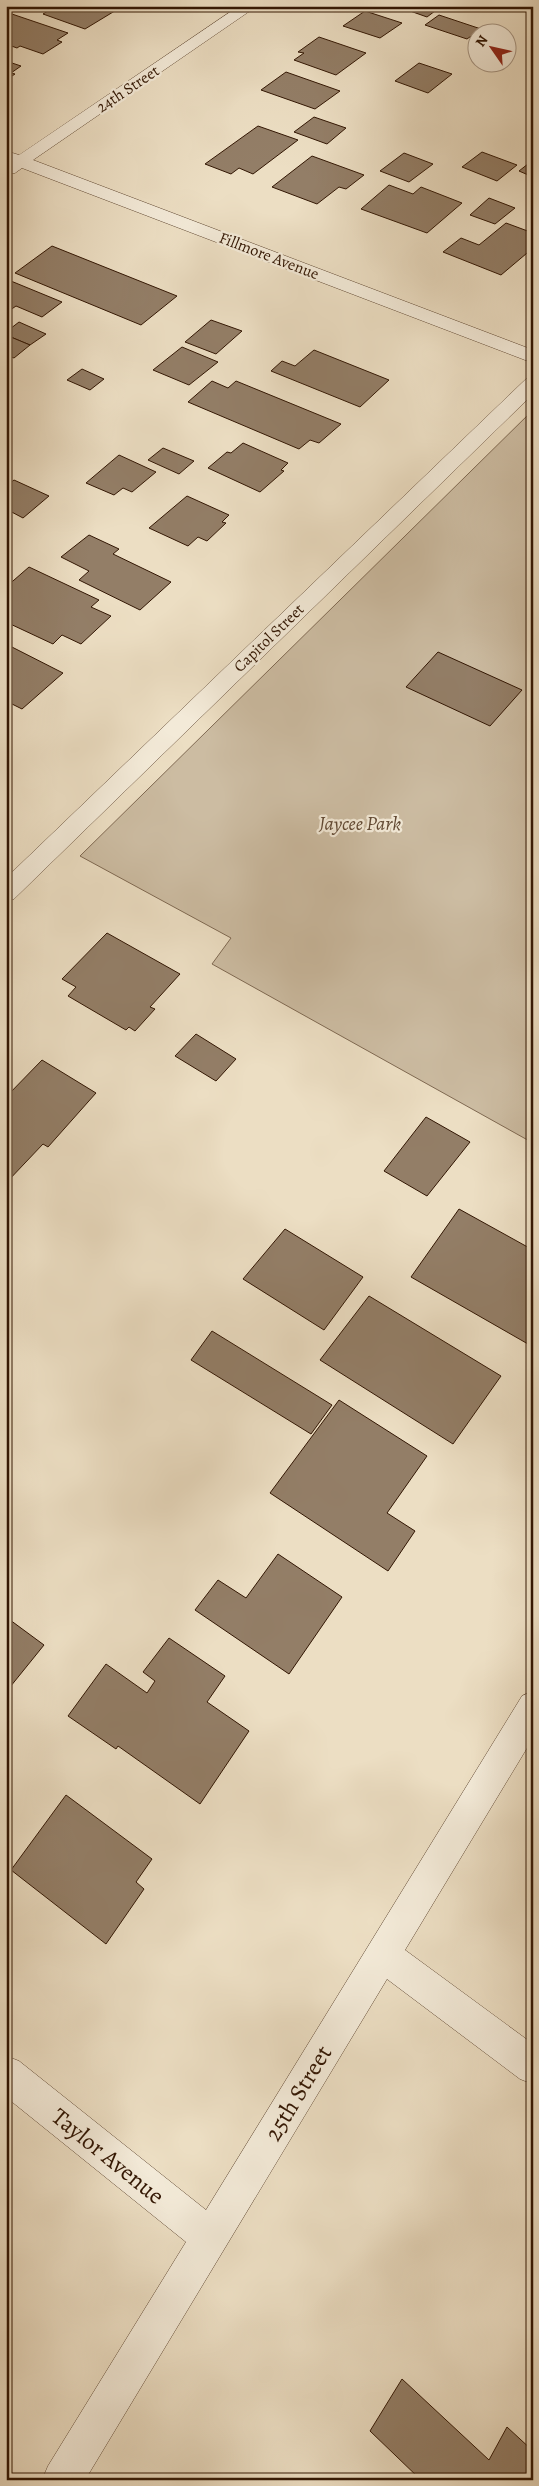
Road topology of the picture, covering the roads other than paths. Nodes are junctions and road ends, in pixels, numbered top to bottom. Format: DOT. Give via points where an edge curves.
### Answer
graph roads {
  1 [pos="250,6"];
  2 [pos="11,163"];
  3 [pos="533,357"];
  4 [pos="533,383"];
  5 [pos="6,893"];
  6 [pos="533,1707"];
  7 [pos="382,1954"];
  8 [pos="533,2066"];
  9 [pos="6,2074"];
  10 [pos="210,2237"];
  11 [pos="62,2480"];
  1 -- 2 [label="street, 24th Street"];
  2 -- 3 [label="street, Fillmore Avenue"];
  4 -- 5 [label="street, Capitol Street"];
  6 -- 7 [label="street, 25th Street"];
  7 -- 8 [label="street"];
  7 -- 10 [label="street, 25th Street"];
  9 -- 10 [label="street, Taylor Avenue"];
  10 -- 11 [label="street, 25th Street"];
}
